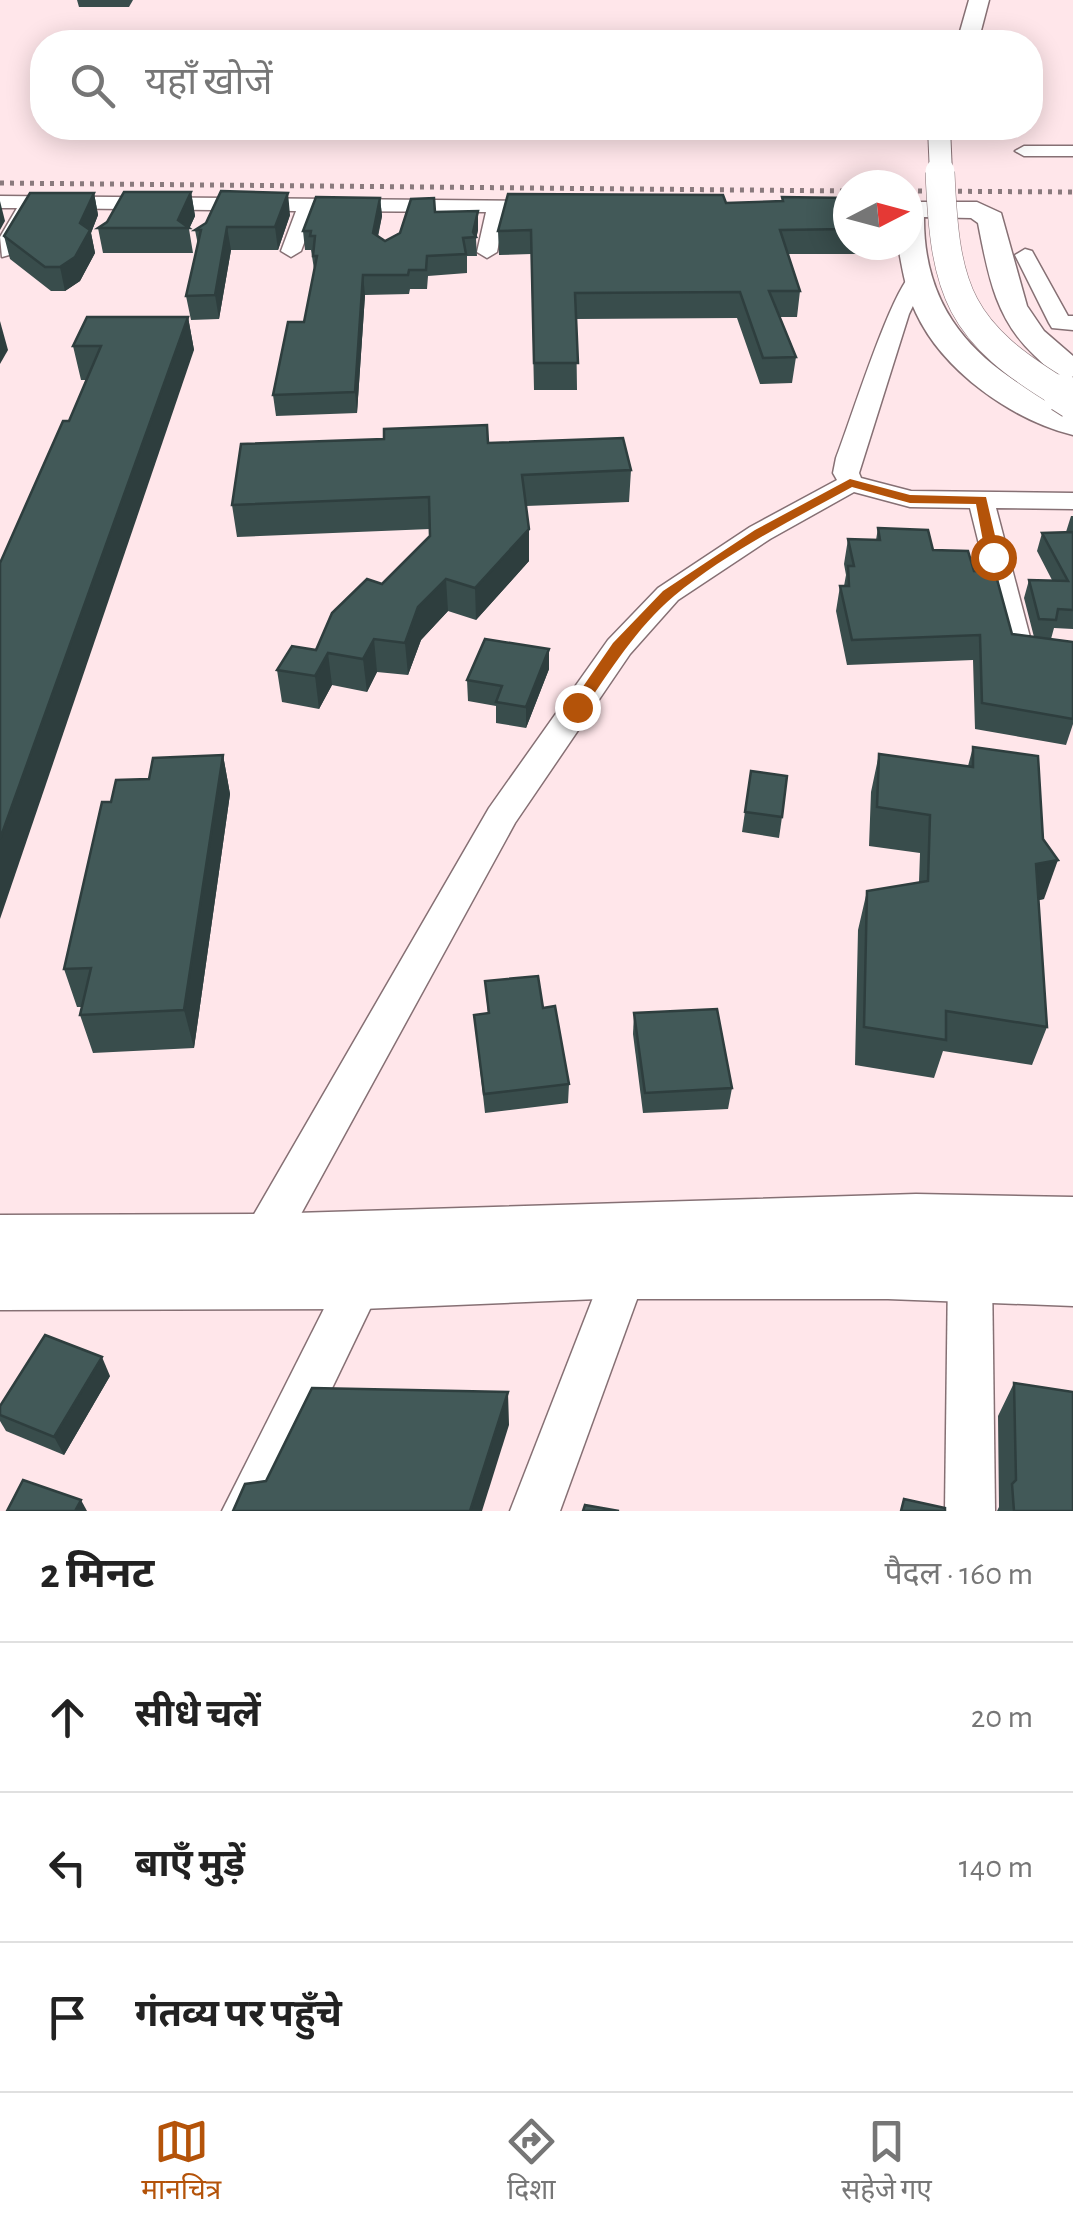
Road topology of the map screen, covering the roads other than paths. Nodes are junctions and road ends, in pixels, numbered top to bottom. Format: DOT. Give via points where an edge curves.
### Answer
graph roads {
  1 [pos="987,6"];
  2 [pos="973,30"];
  3 [pos="940,140"];
  4 [pos="957,140"];
  5 [pos="1024,150"];
  6 [pos="1073,151"];
  7 [pos="0,202"];
  8 [pos="30,202"];
  9 [pos="121,203"];
  10 [pos="215,204"];
  11 [pos="308,204"];
  12 [pos="498,206"];
  13 [pos="578,207"];
  14 [pos="923,208"];
  15 [pos="202,230"];
  16 [pos="106,231"];
  17 [pos="291,250"];
  18 [pos="2,251"];
  19 [pos="487,252"];
  20 [pos="1025,255"];
  21 [pos="914,260"];
  22 [pos="916,277"];
  23 [pos="1073,323"];
  24 [pos="1073,372"];
  25 [pos="1073,382"];
  26 [pos="1073,400"];
  27 [pos="1073,425"];
  28 [pos="850,483"];
  29 [pos="982,500"];
  30 [pos="1073,502"];
  31 [pos="1073,653"];
  32 [pos="1073,1225"];
  33 [pos="262,1242"];
  34 [pos="626,1270"];
  35 [pos="6,1271"];
  36 [pos="970,1274"];
  37 [pos="1073,1277"];
  38 [pos="362,1280"];
  39 [pos="247,1511"];
  40 [pos="535,1511"];
  41 [pos="970,1511"];
  1 -- 2 [label="street"];
  3 -- 26 [label="street, bridge" via="946,253 960,307 994,350"];
  4 -- 25 [label="street" via="976,288 1026,351"];
  5 -- 6 [label="street"];
  7 -- 8 [label="street"];
  8 -- 9 [label="street"];
  8 -- 18 [label="street"];
  9 -- 10 [label="street"];
  9 -- 16 [label="street"];
  10 -- 11 [label="street"];
  10 -- 15 [label="street"];
  11 -- 12 [label="street" via="400,213"];
  11 -- 17 [label="street"];
  12 -- 13 [label="street"];
  12 -- 19 [label="street"];
  14 -- 24 [label="street" via="986,214 1012,314 1026,335"];
  20 -- 23 [label="street" via="1060,323"];
  21 -- 22 [label="street"];
  22 -- 27 [label="street" via="925,307 959,354 1005,390"];
  22 -- 28 [label="street" via="849,458"];
  28 -- 29 [label="street" via="910,499"];
  28 -- 33 [label="street" via="760,532 668,594 619,647 501,817"];
  29 -- 30 [label="street"];
  29 -- 31 [label="street" via="1018,650"];
  32 -- 33 [label="street" via="916,1222"];
  33 -- 35 [label="street"];
  34 -- 36 [label="street"];
  34 -- 38 [label="street"];
  34 -- 40 [label="street"];
  35 -- 38 [label="street"];
  36 -- 37 [label="street"];
  36 -- 41 [label="street"];
  38 -- 39 [label="street"];
}
